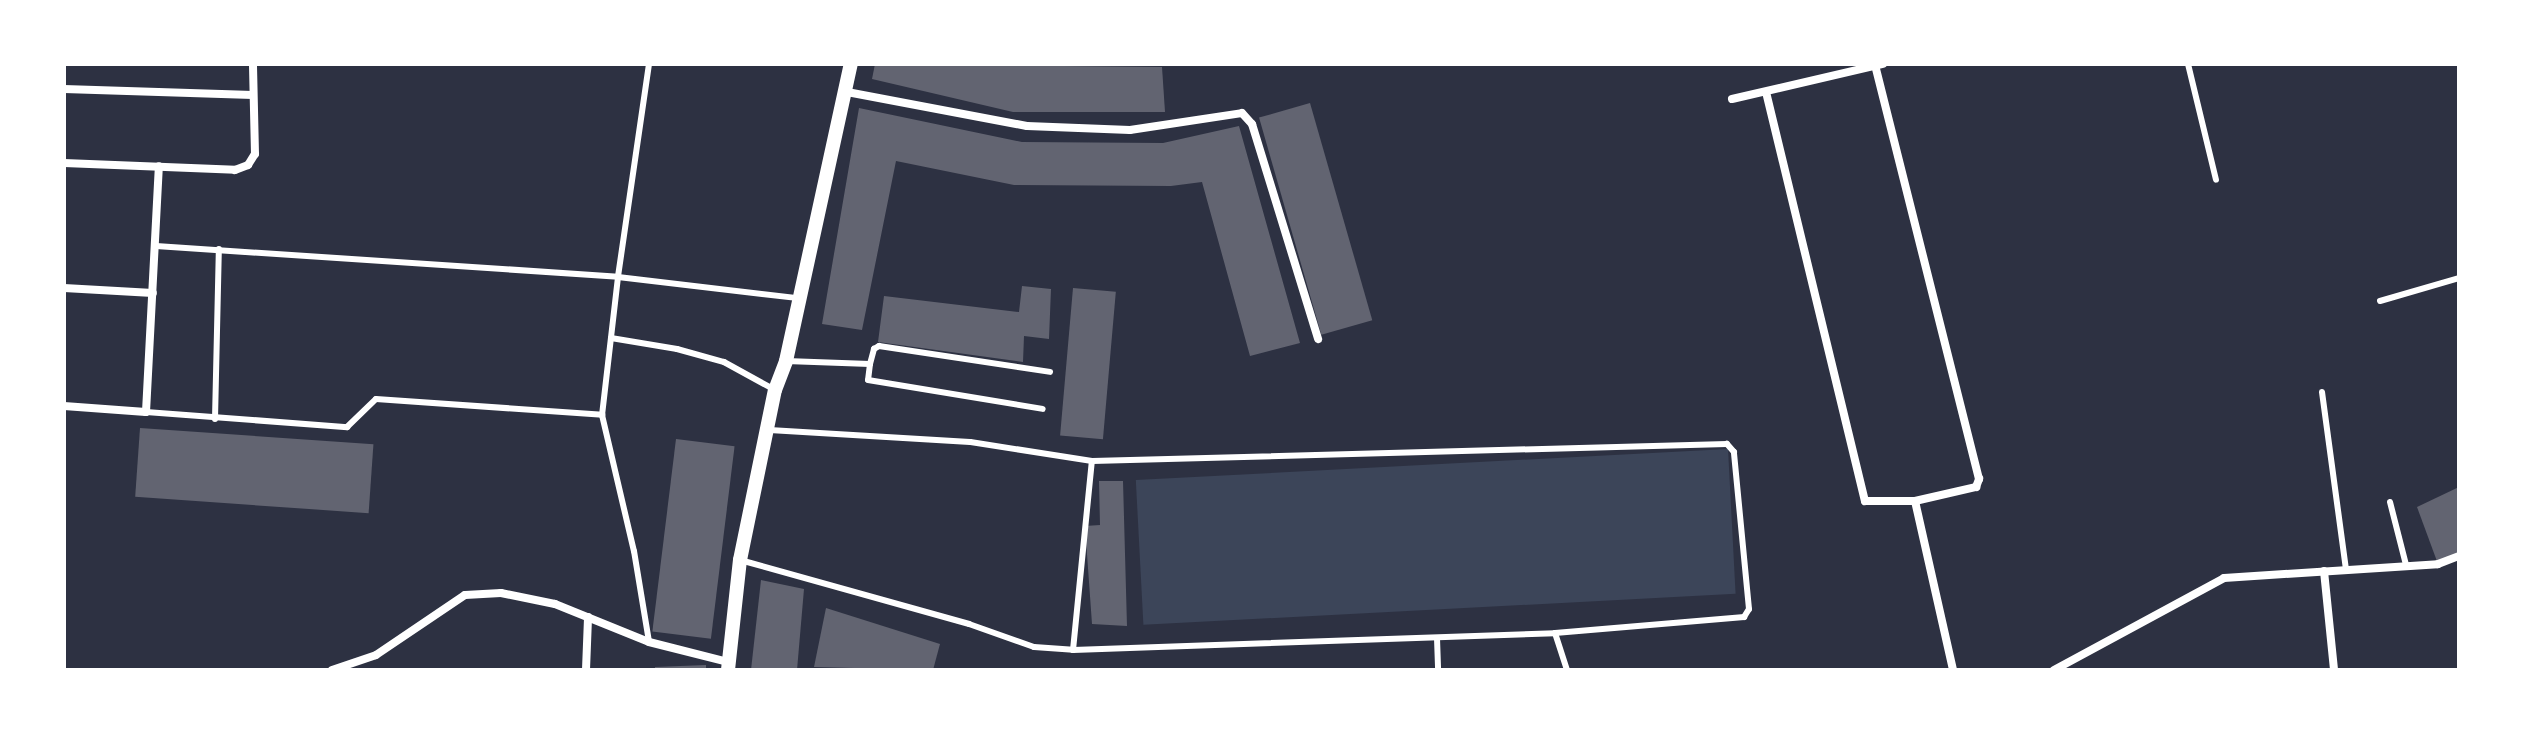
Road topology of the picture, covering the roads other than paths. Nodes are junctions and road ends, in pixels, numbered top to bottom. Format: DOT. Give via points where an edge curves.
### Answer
graph roads {
  1 [pos="253,64"];
  2 [pos="649,64"];
  3 [pos="851,64"];
  4 [pos="2188,64"];
  5 [pos="1879,65"];
  6 [pos="64,89"];
  7 [pos="847,92"];
  8 [pos="1766,92"];
  9 [pos="253,95"];
  10 [pos="1732,99"];
  11 [pos="64,163"];
  12 [pos="159,166"];
  13 [pos="2216,180"];
  14 [pos="156,246"];
  15 [pos="219,249"];
  16 [pos="618,277"];
  17 [pos="2459,278"];
  18 [pos="64,288"];
  19 [pos="153,293"];
  20 [pos="798,298"];
  21 [pos="2380,301"];
  22 [pos="611,338"];
  23 [pos="1318,339"];
  24 [pos="786,361"];
  25 [pos="870,364"];
  26 [pos="1050,372"];
  27 [pos="775,390"];
  28 [pos="2322,392"];
  29 [pos="64,406"];
  30 [pos="1043,409"];
  31 [pos="146,412"];
  32 [pos="602,415"];
  33 [pos="215,419"];
  34 [pos="769,430"];
  35 [pos="1092,461"];
  36 [pos="1915,501"];
  37 [pos="2390,502"];
  38 [pos="2459,556"];
  39 [pos="740,560"];
  40 [pos="2406,565"];
  41 [pos="2346,569"];
  42 [pos="2324,571"];
  43 [pos="588,617"];
  44 [pos="1555,633"];
  45 [pos="1437,638"];
  46 [pos="649,642"];
  47 [pos="1073,650"];
  48 [pos="728,666"];
  49 [pos="332,670"];
  50 [pos="586,670"];
  51 [pos="1438,670"];
  52 [pos="1567,670"];
  53 [pos="1953,670"];
  54 [pos="2054,670"];
  55 [pos="2334,670"];
  1 -- 9 [label="street"];
  2 -- 16 [label="lane"];
  3 -- 7 [label="street"];
  4 -- 13 [label="lane"];
  5 -- 8 [label="street"];
  5 -- 36 [label="street" via="1979,479 1976,487"];
  6 -- 9 [label="street"];
  7 -- 20 [label="street"];
  7 -- 23 [label="street" via="1027,126 1130,130 1242,113 1252,124"];
  8 -- 10 [label="street"];
  8 -- 36 [label="street" via="1865,501"];
  9 -- 12 [label="street" via="255,154 248,165 235,170"];
  11 -- 12 [label="street"];
  12 -- 14 [label="street"];
  14 -- 15 [label="lane"];
  14 -- 19 [label="street"];
  15 -- 16 [label="lane"];
  15 -- 33 [label="lane"];
  16 -- 20 [label="lane"];
  16 -- 22 [label="lane"];
  17 -- 21 [label="lane"];
  18 -- 19 [label="street"];
  19 -- 31 [label="street"];
  20 -- 24 [label="street"];
  22 -- 27 [label="lane" via="724,362"];
  22 -- 32 [label="lane"];
  24 -- 25 [label="lane"];
  24 -- 27 [label="street"];
  25 -- 26 [label="lane" via="879,346"];
  25 -- 30 [label="lane" via="868,380"];
  27 -- 34 [label="street"];
  28 -- 41 [label="lane"];
  29 -- 31 [label="street"];
  31 -- 33 [label="lane"];
  32 -- 33 [label="lane" via="376,399 347,427"];
  32 -- 46 [label="lane"];
  34 -- 35 [label="lane" via="970,442"];
  34 -- 39 [label="street"];
  35 -- 44 [label="lane" via="1730,446 1747,614"];
  35 -- 47 [label="lane"];
  36 -- 53 [label="street"];
  37 -- 40 [label="lane"];
  38 -- 40 [label="street" via="2438,564"];
  39 -- 47 [label="lane" via="1034,647"];
  39 -- 48 [label="street"];
  40 -- 41 [label="street"];
  41 -- 42 [label="street"];
  42 -- 54 [label="street" via="2214,581"];
  42 -- 55 [label="street"];
  43 -- 46 [label="street"];
  43 -- 49 [label="street" via="501,593 465,595 376,655"];
  43 -- 50 [label="street"];
  44 -- 45 [label="lane"];
  44 -- 52 [label="lane"];
  45 -- 47 [label="lane"];
  45 -- 51 [label="lane"];
  46 -- 48 [label="street"];
}
